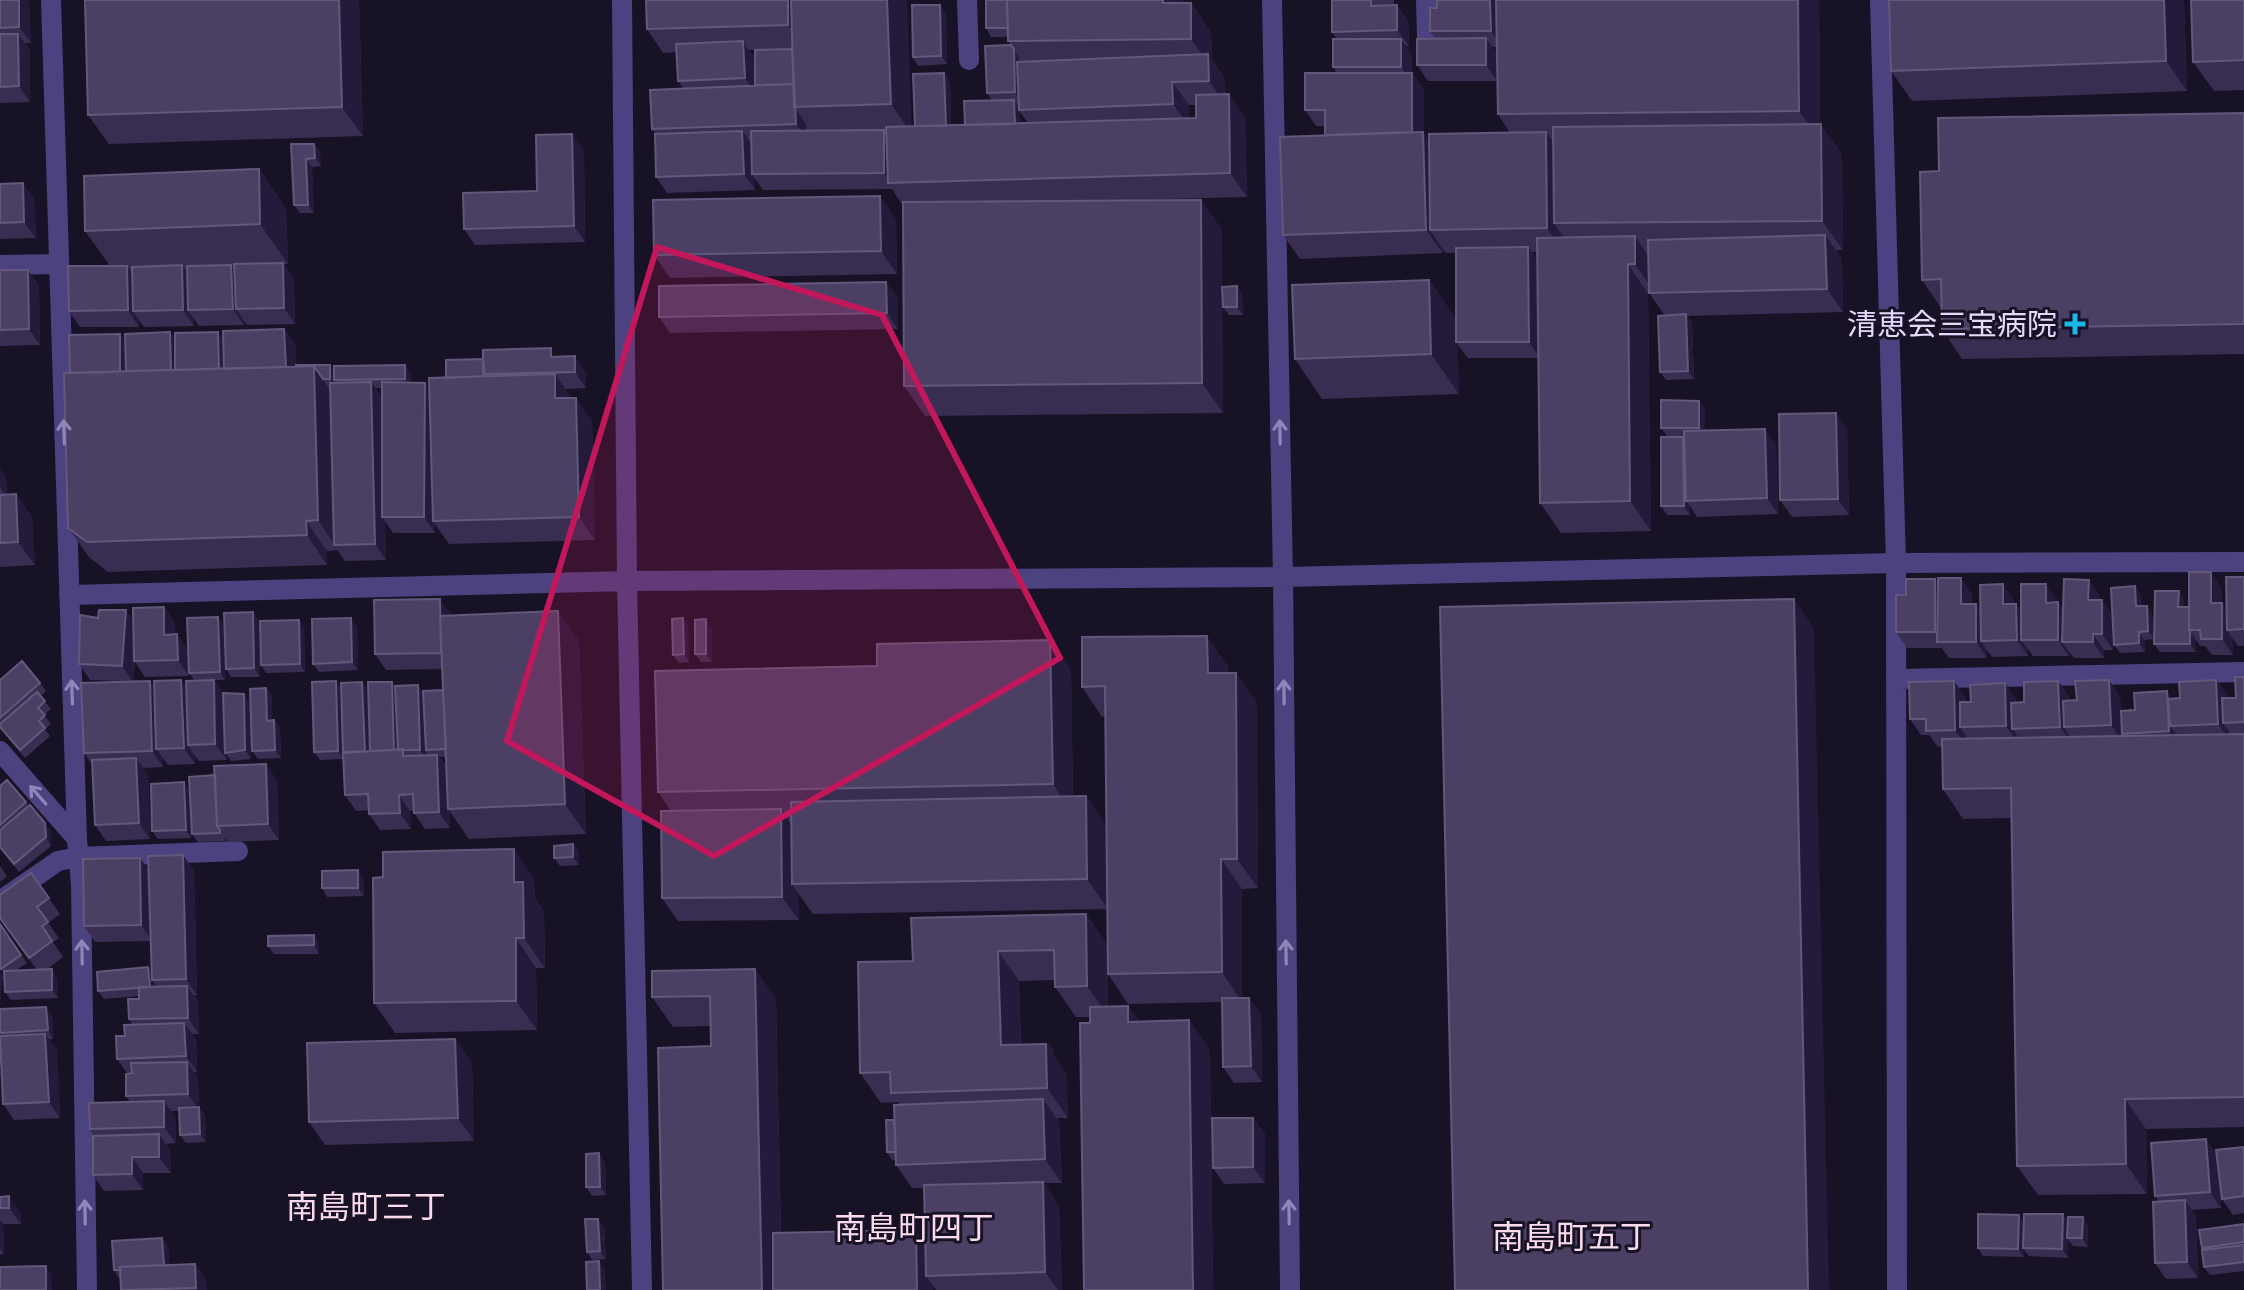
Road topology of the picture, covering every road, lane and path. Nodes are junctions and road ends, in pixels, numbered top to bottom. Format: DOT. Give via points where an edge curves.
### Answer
graph roads {
  1 [pos="51,0"];
  2 [pos="622,0"];
  3 [pos="967,0"];
  4 [pos="1272,0"];
  5 [pos="1426,0"];
  6 [pos="1880,0"];
  7 [pos="1427,38"];
  8 [pos="969,60"];
  9 [pos="58,264"];
  10 [pos="0,265"];
  11 [pos="2244,562"];
  12 [pos="1896,563"];
  13 [pos="1283,577"];
  14 [pos="627,581"];
  15 [pos="69,595"];
  16 [pos="2244,672"];
  17 [pos="1896,679"];
  18 [pos="0,751"];
  19 [pos="78,848"];
  20 [pos="238,851"];
  21 [pos="0,901"];
  22 [pos="87,1290"];
  23 [pos="642,1290"];
  24 [pos="1290,1290"];
  25 [pos="1897,1290"];
  1 -- 9 [label="street"];
  2 -- 14 [label="street"];
  3 -- 8 [label="street"];
  13 -- 4 [label="street, one-way"];
  5 -- 7 [label="street"];
  6 -- 12 [label="street"];
  9 -- 10 [label="street"];
  15 -- 9 [label="street, one-way"];
  11 -- 12 [label="street"];
  12 -- 13 [label="street"];
  12 -- 17 [label="street"];
  13 -- 14 [label="street"];
  24 -- 13 [label="street, one-way"];
  14 -- 15 [label="street"];
  14 -- 23 [label="street"];
  19 -- 15 [label="street, one-way"];
  16 -- 17 [label="street"];
  17 -- 25 [label="street"];
  19 -- 18 [label="street, one-way"];
  19 -- 20 [label="street"];
  19 -- 21 [label="street"];
  22 -- 19 [label="street, one-way"];
}
